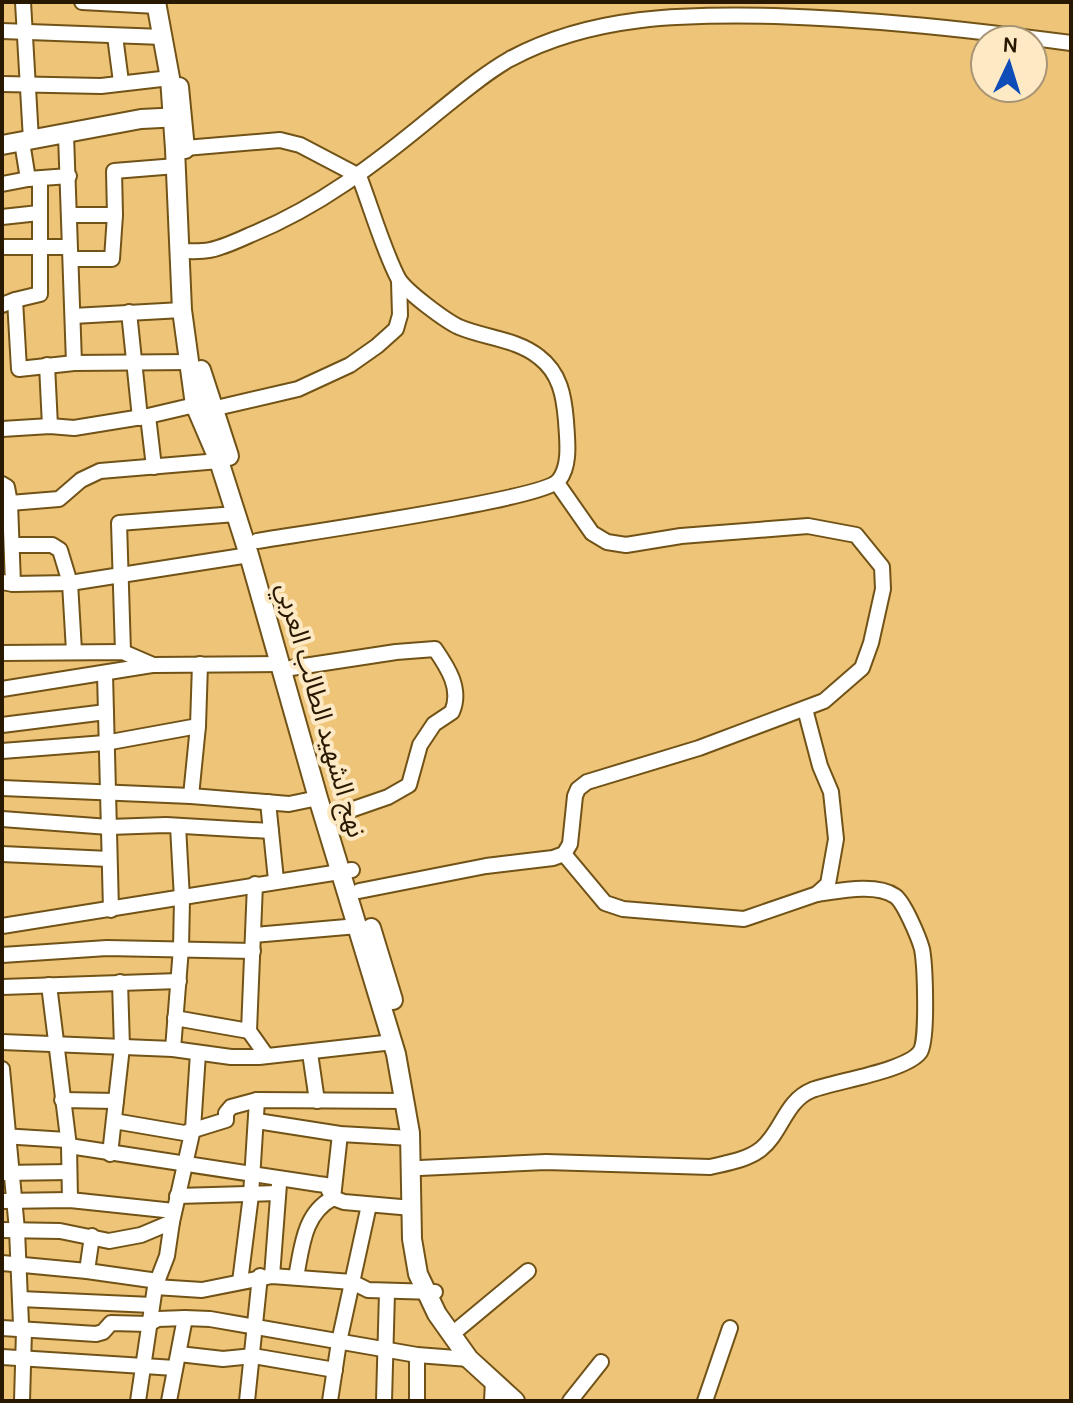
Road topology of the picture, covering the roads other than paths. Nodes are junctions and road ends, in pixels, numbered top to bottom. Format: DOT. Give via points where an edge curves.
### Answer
graph roads {
  1 [pos="23,2"];
  2 [pos="82,2"];
  3 [pos="160,3"];
  4 [pos="25,30"];
  5 [pos="2,31"];
  6 [pos="115,36"];
  7 [pos="163,37"];
  8 [pos="1071,43"];
  9 [pos="170,78"];
  10 [pos="121,82"];
  11 [pos="2,84"];
  12 [pos="27,84"];
  13 [pos="176,109"];
  14 [pos="66,135"];
  15 [pos="27,141"];
  16 [pos="2,145"];
  17 [pos="185,148"];
  18 [pos="176,166"];
  19 [pos="69,176"];
  20 [pos="359,176"];
  21 [pos="34,179"];
  22 [pos="2,184"];
  23 [pos="39,213"];
  24 [pos="69,215"];
  25 [pos="115,215"];
  26 [pos="2,217"];
  27 [pos="38,245"];
  28 [pos="185,246"];
  29 [pos="2,247"];
  30 [pos="70,253"];
  31 [pos="399,281"];
  32 [pos="8,302"];
  33 [pos="182,310"];
  34 [pos="129,312"];
  35 [pos="73,316"];
  36 [pos="133,361"];
  37 [pos="190,362"];
  38 [pos="74,363"];
  39 [pos="47,365"];
  40 [pos="19,369"];
  41 [pos="2,370"];
  42 [pos="204,407"];
  43 [pos="144,417"];
  44 [pos="50,426"];
  45 [pos="2,429"];
  46 [pos="219,461"];
  47 [pos="154,467"];
  48 [pos="557,483"];
  49 [pos="2,484"];
  50 [pos="10,503"];
  51 [pos="236,514"];
  52 [pos="9,539"];
  53 [pos="253,548"];
  54 [pos="122,575"];
  55 [pos="8,583"];
  56 [pos="70,583"];
  57 [pos="74,651"];
  58 [pos="123,652"];
  59 [pos="2,653"];
  60 [pos="200,664"];
  61 [pos="153,665"];
  62 [pos="286,666"];
  63 [pos="105,674"];
  64 [pos="2,689"];
  65 [pos="805,709"];
  66 [pos="106,712"];
  67 [pos="2,725"];
  68 [pos="198,726"];
  69 [pos="105,743"];
  70 [pos="2,751"];
  71 [pos="2,788"];
  72 [pos="106,794"];
  73 [pos="191,796"];
  74 [pos="318,798"];
  75 [pos="268,802"];
  76 [pos="336,815"];
  77 [pos="2,819"];
  78 [pos="178,826"];
  79 [pos="109,827"];
  80 [pos="271,831"];
  81 [pos="2,854"];
  82 [pos="564,854"];
  83 [pos="109,859"];
  84 [pos="347,870"];
  85 [pos="276,880"];
  86 [pos="255,884"];
  87 [pos="359,891"];
  88 [pos="817,894"];
  89 [pos="182,899"];
  90 [pos="111,910"];
  91 [pos="2,926"];
  92 [pos="358,926"];
  93 [pos="253,935"];
  94 [pos="181,948"];
  95 [pos="253,951"];
  96 [pos="2,955"];
  97 [pos="179,981"];
  98 [pos="120,982"];
  99 [pos="49,985"];
  100 [pos="2,987"];
  101 [pos="175,1018"];
  102 [pos="249,1031"];
  103 [pos="2,1042"];
  104 [pos="393,1042"];
  105 [pos="58,1044"];
  106 [pos="122,1047"];
  107 [pos="173,1049"];
  108 [pos="198,1053"];
  109 [pos="310,1053"];
  110 [pos="266,1055"];
  111 [pos="2,1069"];
  112 [pos="62,1100"];
  113 [pos="257,1100"];
  114 [pos="116,1101"];
  115 [pos="317,1101"];
  116 [pos="406,1101"];
  117 [pos="114,1121"];
  118 [pos="257,1121"];
  119 [pos="193,1129"];
  120 [pos="340,1134"];
  121 [pos="5,1136"];
  122 [pos="411,1138"];
  123 [pos="68,1143"];
  124 [pos="110,1154"];
  125 [pos="184,1165"];
  126 [pos="420,1168"];
  127 [pos="69,1172"];
  128 [pos="7,1173"];
  129 [pos="252,1173"];
  130 [pos="279,1186"];
  131 [pos="251,1195"];
  132 [pos="177,1196"];
  133 [pos="333,1198"];
  134 [pos="70,1200"];
  135 [pos="8,1201"];
  136 [pos="369,1205"];
  137 [pos="412,1208"];
  138 [pos="173,1217"];
  139 [pos="10,1230"];
  140 [pos="92,1236"];
  141 [pos="2,1263"];
  142 [pos="19,1264"];
  143 [pos="87,1271"];
  144 [pos="528,1271"];
  145 [pos="266,1276"];
  146 [pos="296,1277"];
  147 [pos="240,1282"];
  148 [pos="352,1282"];
  149 [pos="156,1284"];
  150 [pos="387,1292"];
  151 [pos="431,1292"];
  152 [pos="20,1299"];
  153 [pos="152,1305"];
  154 [pos="185,1318"];
  155 [pos="149,1324"];
  156 [pos="256,1325"];
  157 [pos="2,1328"];
  158 [pos="730,1328"];
  159 [pos="457,1330"];
  160 [pos="24,1331"];
  161 [pos="339,1342"];
  162 [pos="387,1349"];
  163 [pos="417,1355"];
  164 [pos="253,1356"];
  165 [pos="2,1357"];
  166 [pos="24,1358"];
  167 [pos="469,1359"];
  168 [pos="177,1361"];
  169 [pos="601,1362"];
  170 [pos="144,1365"];
  171 [pos="335,1370"];
  172 [pos="493,1381"];
  173 [pos="22,1401"];
  174 [pos="138,1401"];
  175 [pos="169,1401"];
  176 [pos="247,1401"];
  177 [pos="330,1401"];
  178 [pos="384,1401"];
  179 [pos="417,1401"];
  180 [pos="492,1401"];
  181 [pos="521,1401"];
  182 [pos="570,1401"];
  183 [pos="705,1401"];
  1 -- 4 [label="street"];
  2 -- 3 [label="street"];
  3 -- 7 [label="main road, نهج الشهيد الطالب العربي"];
  3 -- 13 [label="main road, نهج الشهيد الطالب العربي"];
  4 -- 5 [label="street"];
  4 -- 6 [label="street"];
  4 -- 12 [label="street"];
  6 -- 7 [label="street"];
  6 -- 10 [label="street"];
  7 -- 9 [label="main road, نهج الشهيد الطالب العربي"];
  8 -- 20 [label="street" via="829,17 709,14 619,22 577,32 508,60"];
  9 -- 10 [label="street"];
  9 -- 13 [label="main road, نهج الشهيد الطالب العربي"];
  10 -- 12 [label="street" via="81,87"];
  11 -- 12 [label="street"];
  12 -- 15 [label="street"];
  13 -- 14 [label="main road"];
  13 -- 17 [label="main road, نهج الشهيد الطالب العربي"];
  13 -- 18 [label="main road, نهج الشهيد الطالب العربي"];
  14 -- 15 [label="main road"];
  14 -- 19 [label="street"];
  15 -- 16 [label="main road"];
  15 -- 21 [label="street"];
  17 -- 20 [label="street" via="280,140"];
  17 -- 28 [label="main road, نهج الشهيد الطالب العربي"];
  18 -- 25 [label="street" via="114,171"];
  18 -- 28 [label="main road, نهج الشهيد الطالب العربي"];
  19 -- 21 [label="street"];
  19 -- 24 [label="street"];
  20 -- 28 [label="street" via="229,244 207,251"];
  20 -- 31 [label="street"];
  21 -- 22 [label="street"];
  21 -- 23 [label="street"];
  23 -- 26 [label="street"];
  23 -- 27 [label="street"];
  24 -- 25 [label="street"];
  24 -- 30 [label="street"];
  25 -- 30 [label="street" via="112,259"];
  27 -- 29 [label="street"];
  27 -- 30 [label="street"];
  27 -- 32 [label="street" via="40,294"];
  28 -- 33 [label="main road, نهج الشهيد الطالب العربي"];
  28 -- 42 [label="main road, نهج الشهيد الطالب العربي"];
  30 -- 35 [label="street"];
  31 -- 42 [label="street" via="396,329 350,365 298,389"];
  31 -- 48 [label="street" via="456,326 525,348 556,376 564,395 568,447"];
  32 -- 40 [label="street"];
  33 -- 34 [label="street"];
  33 -- 37 [label="main road, نهج الشهيد الطالب العربي"];
  34 -- 35 [label="street"];
  34 -- 36 [label="street"];
  35 -- 38 [label="street"];
  36 -- 37 [label="street"];
  36 -- 38 [label="street"];
  36 -- 43 [label="street"];
  37 -- 42 [label="main road, نهج الشهيد الطالب العربي"];
  38 -- 39 [label="street"];
  39 -- 40 [label="street"];
  39 -- 44 [label="street"];
  40 -- 41 [label="street"];
  42 -- 43 [label="street"];
  42 -- 46 [label="main road, نهج الشهيد الطالب العربي"];
  42 -- 53 [label="main road, نهج الشهيد الطالب العربي"];
  43 -- 44 [label="street" via="74,428"];
  43 -- 47 [label="street"];
  44 -- 45 [label="street"];
  46 -- 47 [label="street"];
  46 -- 51 [label="main road, نهج الشهيد الطالب العربي"];
  47 -- 50 [label="street" via="100,471 59,499"];
  48 -- 53 [label="street" via="536,493"];
  48 -- 65 [label="street" via="592,533 607,542 626,545 808,526 856,535 882,567 883,589 871,643 862,668 824,701"];
  49 -- 50 [label="street"];
  50 -- 52 [label="street"];
  51 -- 53 [label="main road, نهج الشهيد الطالب العربي"];
  51 -- 54 [label="street" via="119,523"];
  52 -- 55 [label="street"];
  52 -- 56 [label="street" via="60,550"];
  53 -- 54 [label="street"];
  53 -- 62 [label="main road, نهج الشهيد الطالب العربي"];
  54 -- 56 [label="street"];
  54 -- 58 [label="street"];
  55 -- 56 [label="street"];
  56 -- 57 [label="street"];
  57 -- 58 [label="street"];
  57 -- 59 [label="street"];
  58 -- 61 [label="street"];
  60 -- 61 [label="street"];
  60 -- 62 [label="street"];
  60 -- 68 [label="street"];
  61 -- 63 [label="street"];
  62 -- 74 [label="main road, نهج الشهيد الطالب العربي"];
  62 -- 76 [label="main road, نهج الشهيد الطالب العربي"];
  62 -- 76 [label="street" via="435,649 449,669 456,693 452,712 434,724 420,745 409,785"];
  63 -- 64 [label="street"];
  63 -- 66 [label="street"];
  65 -- 82 [label="street" via="587,782 575,796 570,844"];
  65 -- 88 [label="street" via="831,792 836,839 828,884"];
  66 -- 67 [label="street"];
  66 -- 69 [label="street"];
  68 -- 69 [label="street"];
  68 -- 73 [label="street"];
  69 -- 70 [label="street"];
  69 -- 72 [label="street"];
  71 -- 72 [label="street"];
  72 -- 73 [label="street"];
  72 -- 79 [label="street"];
  73 -- 75 [label="street"];
  74 -- 75 [label="street"];
  74 -- 84 [label="main road, نهج الشهيد الطالب العربي"];
  75 -- 80 [label="street"];
  76 -- 84 [label="main road, نهج الشهيد الطالب العربي"];
  77 -- 79 [label="street"];
  78 -- 79 [label="street"];
  78 -- 80 [label="street"];
  78 -- 89 [label="street"];
  79 -- 83 [label="street"];
  80 -- 85 [label="street"];
  81 -- 83 [label="street"];
  82 -- 87 [label="street"];
  82 -- 88 [label="street" via="605,903 623,909 744,919"];
  83 -- 90 [label="street"];
  84 -- 85 [label="street"];
  84 -- 87 [label="main road, نهج الشهيد الطالب العربي"];
  84 -- 92 [label="main road, نهج الشهيد الطالب العربي"];
  85 -- 86 [label="street"];
  86 -- 89 [label="street"];
  86 -- 93 [label="street"];
  87 -- 126 [label="main road, نهج الشهيد الطالب العربي" via="411,1073"];
  88 -- 126 [label="street" via="877,890 902,901 922,949 925,1030 923,1048 914,1058 810,1091 787,1111 761,1149 733,1162 710,1167 546,1162"];
  89 -- 90 [label="street"];
  89 -- 94 [label="street"];
  90 -- 91 [label="street"];
  92 -- 93 [label="street"];
  92 -- 104 [label="main road, نهج الشهيد الطالب العربي"];
  93 -- 95 [label="street"];
  94 -- 95 [label="street"];
  94 -- 96 [label="street"];
  94 -- 97 [label="street"];
  95 -- 102 [label="street"];
  97 -- 98 [label="street"];
  97 -- 101 [label="street"];
  98 -- 99 [label="street"];
  98 -- 106 [label="street"];
  99 -- 100 [label="street"];
  99 -- 105 [label="street"];
  101 -- 102 [label="street"];
  101 -- 107 [label="street"];
  102 -- 110 [label="street"];
  103 -- 105 [label="street"];
  104 -- 109 [label="street"];
  104 -- 116 [label="main road, نهج الشهيد الطالب العربي"];
  105 -- 106 [label="street"];
  105 -- 112 [label="street"];
  106 -- 107 [label="street"];
  106 -- 114 [label="street"];
  107 -- 108 [label="street"];
  108 -- 110 [label="street"];
  108 -- 119 [label="street"];
  109 -- 110 [label="street"];
  109 -- 115 [label="street"];
  111 -- 121 [label="street"];
  112 -- 114 [label="street"];
  112 -- 123 [label="street"];
  113 -- 115 [label="street"];
  113 -- 118 [label="street"];
  113 -- 119 [label="street" via="231,1107 226,1120"];
  114 -- 117 [label="street"];
  115 -- 116 [label="street"];
  116 -- 122 [label="main road, نهج الشهيد الطالب العربي"];
  117 -- 119 [label="street" via="184,1133"];
  117 -- 124 [label="street"];
  118 -- 120 [label="street"];
  118 -- 129 [label="street"];
  119 -- 125 [label="street"];
  120 -- 122 [label="street"];
  120 -- 133 [label="street"];
  121 -- 123 [label="street"];
  121 -- 128 [label="street"];
  122 -- 137 [label="main road, نهج الشهيد الطالب العربي"];
  123 -- 124 [label="street"];
  123 -- 127 [label="street"];
  124 -- 125 [label="street"];
  125 -- 129 [label="street"];
  125 -- 132 [label="street"];
  126 -- 151 [label="main road, نهج الشهيد الطالب العربي"];
  127 -- 128 [label="street"];
  127 -- 134 [label="street"];
  128 -- 135 [label="street"];
  129 -- 130 [label="street"];
  129 -- 131 [label="street"];
  130 -- 131 [label="street"];
  130 -- 133 [label="street" via="326,1185"];
  130 -- 145 [label="street"];
  131 -- 132 [label="street"];
  131 -- 147 [label="street"];
  132 -- 138 [label="street"];
  133 -- 136 [label="street"];
  133 -- 146 [label="street" via="320,1205 307,1227"];
  134 -- 135 [label="street"];
  134 -- 138 [label="street"];
  135 -- 139 [label="street"];
  136 -- 137 [label="street"];
  136 -- 148 [label="street"];
  137 -- 151 [label="main road, نهج الشهيد الطالب العربي" via="418,1274"];
  138 -- 140 [label="street" via="131,1237 109,1241"];
  138 -- 149 [label="street"];
  139 -- 140 [label="street"];
  139 -- 142 [label="street"];
  140 -- 143 [label="street"];
  141 -- 142 [label="street"];
  142 -- 143 [label="street"];
  142 -- 152 [label="street"];
  143 -- 149 [label="street"];
  144 -- 159 [label="street"];
  145 -- 146 [label="street"];
  145 -- 147 [label="street"];
  145 -- 156 [label="street"];
  146 -- 148 [label="street"];
  147 -- 149 [label="street" via="202,1290"];
  148 -- 150 [label="street"];
  148 -- 161 [label="street"];
  149 -- 153 [label="street"];
  150 -- 151 [label="street"];
  150 -- 162 [label="street"];
  151 -- 159 [label="main road, نهج الشهيد الطالب العربي"];
  151 -- 167 [label="main road, نهج الشهيد الطالب العربي" via="437,1314"];
  152 -- 153 [label="street"];
  152 -- 160 [label="street"];
  153 -- 155 [label="street"];
  154 -- 155 [label="street"];
  154 -- 156 [label="street"];
  154 -- 168 [label="street"];
  155 -- 160 [label="street" via="111,1323 96,1334"];
  155 -- 170 [label="street"];
  156 -- 161 [label="street"];
  156 -- 164 [label="street"];
  157 -- 160 [label="street"];
  158 -- 183 [label="street"];
  159 -- 181 [label="main road, نهج الشهيد الطالب العربي"];
  160 -- 166 [label="street"];
  161 -- 162 [label="street"];
  161 -- 171 [label="street"];
  162 -- 163 [label="street"];
  162 -- 178 [label="street"];
  163 -- 167 [label="street"];
  163 -- 179 [label="street"];
  164 -- 168 [label="street"];
  164 -- 171 [label="street"];
  164 -- 176 [label="street"];
  165 -- 166 [label="street"];
  166 -- 170 [label="street"];
  166 -- 173 [label="street"];
  167 -- 172 [label="main road, نهج الشهيد الطالب العربي"];
  168 -- 170 [label="street"];
  168 -- 175 [label="street"];
  169 -- 182 [label="street"];
  170 -- 174 [label="street"];
  171 -- 177 [label="street"];
  172 -- 180 [label="street"];
  172 -- 181 [label="main road, نهج الشهيد الطالب العربي"];
}
